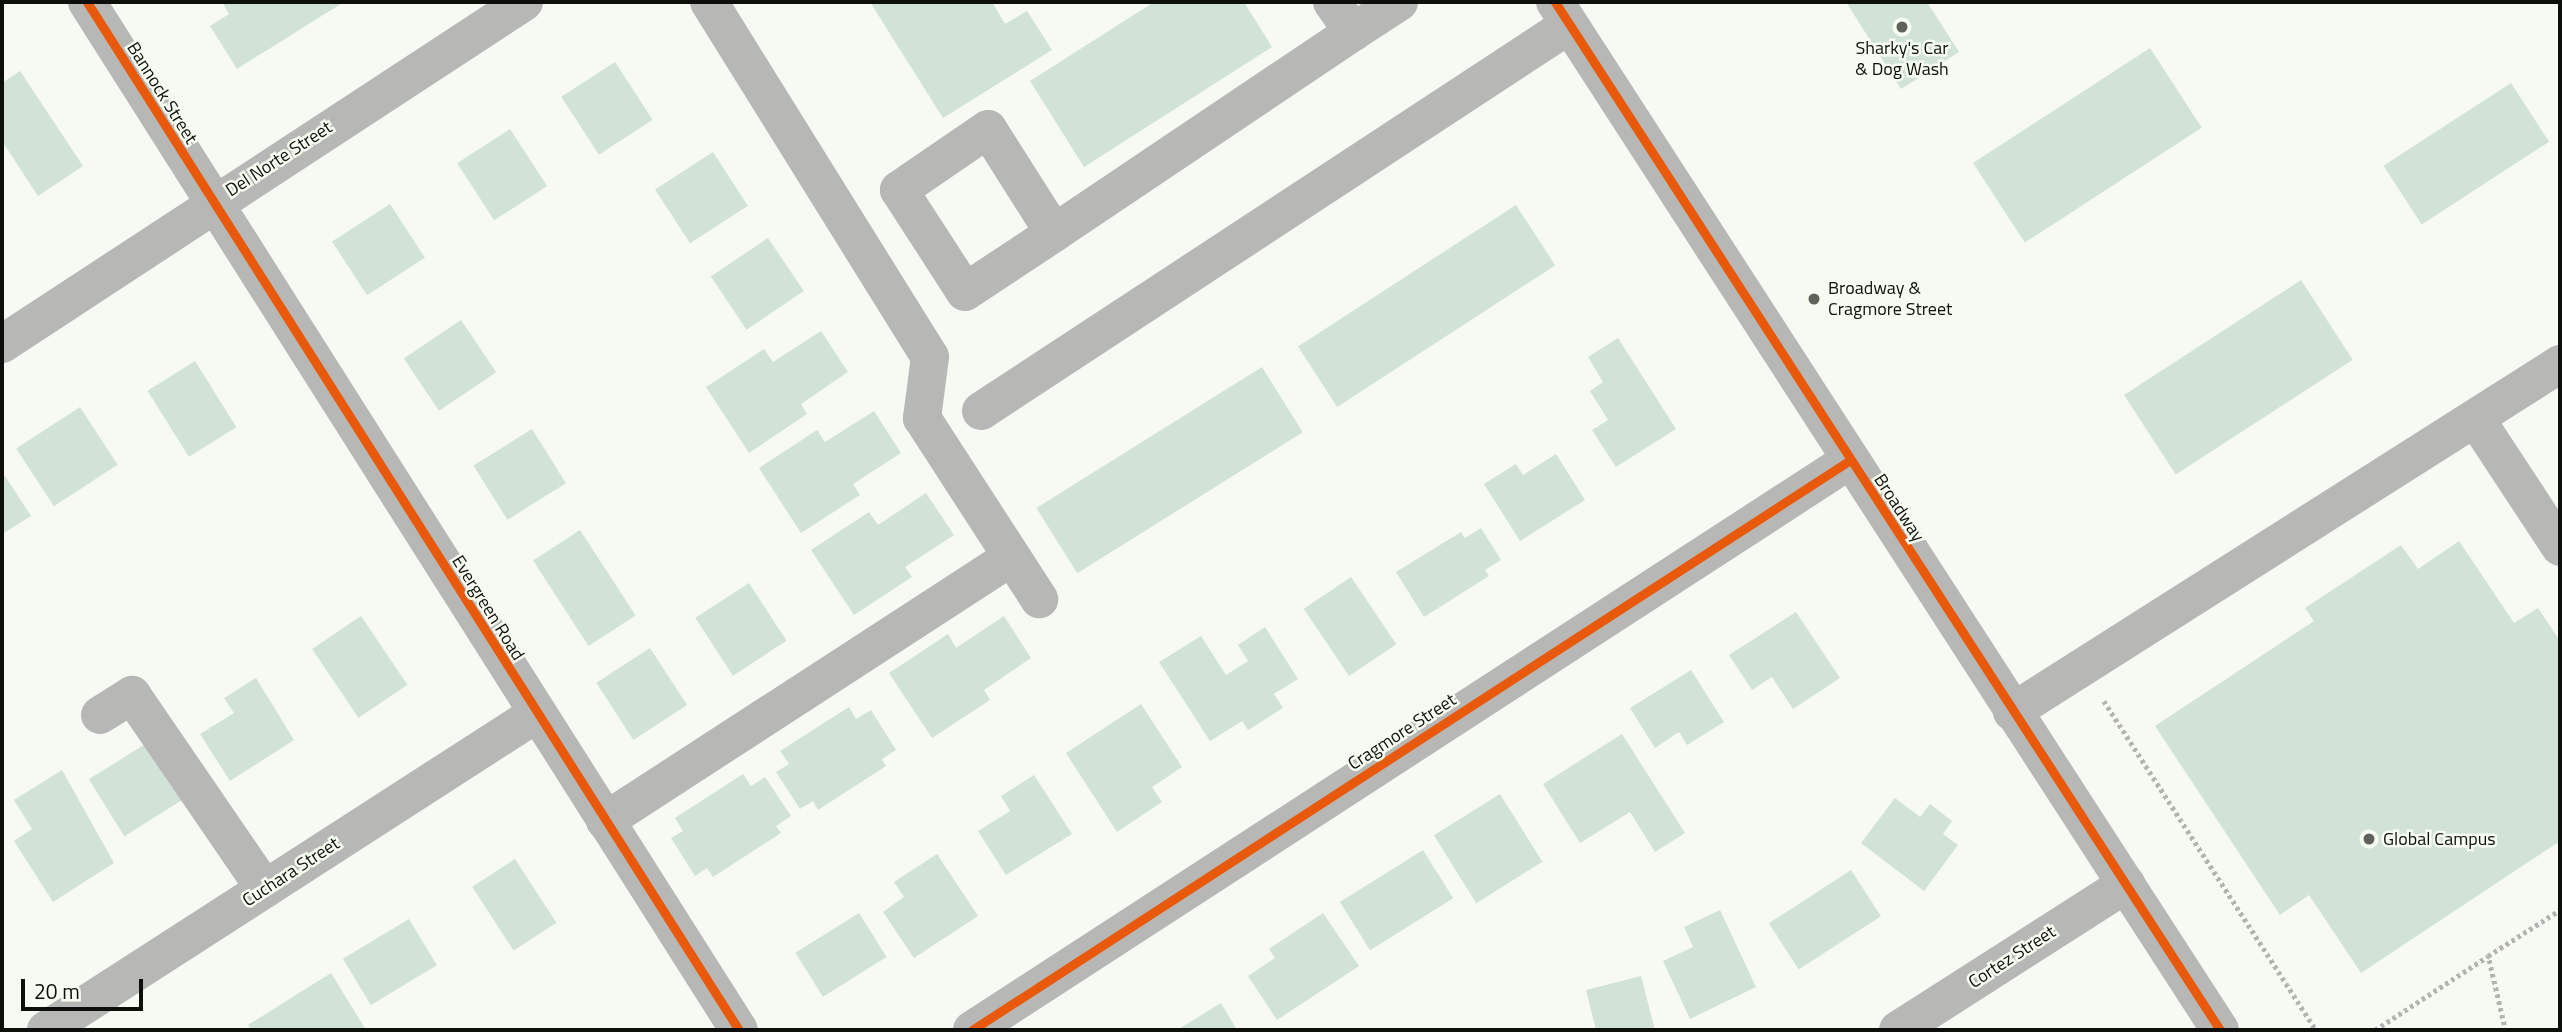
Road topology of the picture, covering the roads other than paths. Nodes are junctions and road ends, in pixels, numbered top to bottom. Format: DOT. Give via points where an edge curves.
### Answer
graph roads {
  1 [pos="87,2"];
  2 [pos="524,2"];
  3 [pos="709,2"];
  4 [pos="1332,2"];
  5 [pos="1399,2"];
  6 [pos="1562,13"];
  7 [pos="1353,32"];
  8 [pos="211,202"];
  9 [pos="1054,233"];
  10 [pos="2,344"];
  11 [pos="2560,365"];
  12 [pos="981,411"];
  13 [pos="2476,419"];
  14 [pos="1850,460"];
  15 [pos="2554,525"];
  16 [pos="1011,557"];
  17 [pos="1039,599"];
  18 [pos="2012,712"];
  19 [pos="536,713"];
  20 [pos="100,715"];
  21 [pos="605,821"];
  22 [pos="2126,884"];
  23 [pos="265,889"];
  24 [pos="46,1030"];
  25 [pos="739,1030"];
  26 [pos="972,1030"];
  27 [pos="1898,1030"];
  28 [pos="2220,1030"];
  1 -- 8 [label="street, Bannock Street"];
  2 -- 8 [label="street, Del Norte Street"];
  3 -- 16 [label="street" via="930,357 922,418"];
  4 -- 7 [label="street"];
  5 -- 7 [label="street"];
  6 -- 12 [label="street"];
  6 -- 14 [label="street, Broadway"];
  7 -- 9 [label="street"];
  8 -- 10 [label="street, Del Norte Street"];
  8 -- 19 [label="street, Evergreen Road"];
  11 -- 13 [label="street"];
  13 -- 15 [label="street"];
  13 -- 18 [label="street"];
  14 -- 18 [label="street, Broadway"];
  14 -- 26 [label="street, Cragmore Street"];
  16 -- 17 [label="street"];
  16 -- 21 [label="street"];
  18 -- 22 [label="street, Broadway"];
  19 -- 21 [label="street, Evergreen Road"];
  19 -- 23 [label="street, Cuchara Street"];
  20 -- 23 [label="street" via="132,695"];
  21 -- 25 [label="street, Evergreen Road"];
  22 -- 27 [label="street, Cortez Street"];
  22 -- 28 [label="street, Broadway"];
  23 -- 24 [label="street, Cuchara Street"];
}
